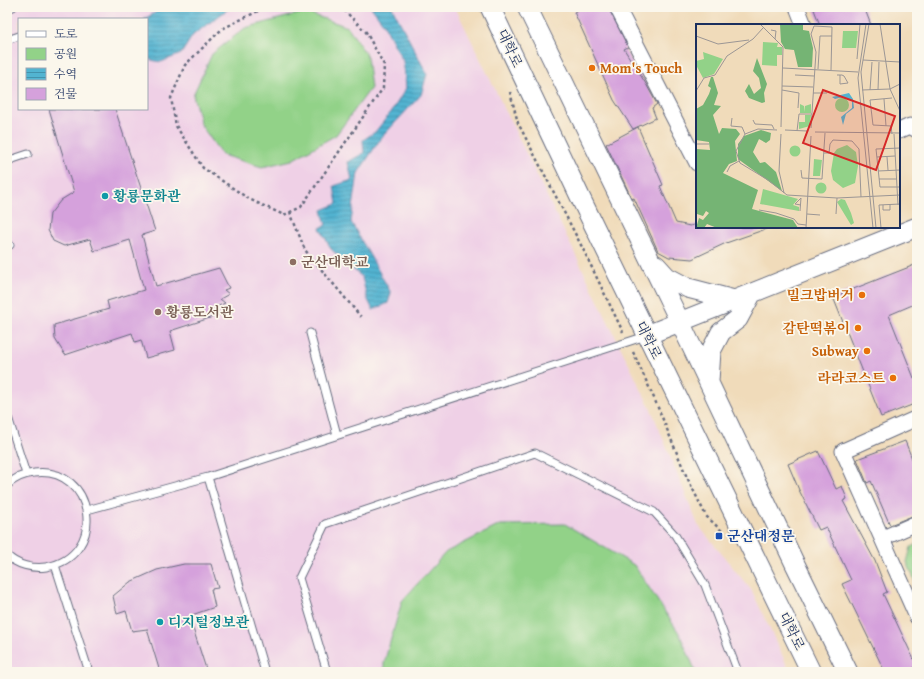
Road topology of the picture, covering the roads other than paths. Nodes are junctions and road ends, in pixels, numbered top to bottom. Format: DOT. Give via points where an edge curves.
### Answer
graph roads {
  1 [pos="13,7"];
  2 [pos="490,7"];
  3 [pos="527,7"];
  4 [pos="617,7"];
  5 [pos="797,7"];
  6 [pos="7,9"];
  7 [pos="804,24"];
  8 [pos="18,36"];
  9 [pos="7,40"];
  10 [pos="917,130"];
  11 [pos="900,131"];
  12 [pos="28,154"];
  13 [pos="7,161"];
  14 [pos="696,161"];
  15 [pos="917,226"];
  16 [pos="649,258"];
  17 [pos="752,293"];
  18 [pos="734,300"];
  19 [pos="680,322"];
  20 [pos="310,333"];
  21 [pos="647,335"];
  22 [pos="709,382"];
  23 [pos="7,414"];
  24 [pos="917,418"];
  25 [pos="337,435"];
  26 [pos="26,474"];
  27 [pos="208,477"];
  28 [pos="7,485"];
  29 [pos="87,510"];
  30 [pos="917,523"];
  31 [pos="882,538"];
  32 [pos="7,555"];
  33 [pos="55,565"];
  34 [pos="917,617"];
  35 [pos="89,672"];
  36 [pos="265,672"];
  37 [pos="327,672"];
  38 [pos="738,672"];
  39 [pos="811,672"];
  40 [pos="848,672"];
  1 -- 6 [label="lane"];
  2 -- 21 [label="street, 대학로"];
  3 -- 16 [label="street"];
  4 -- 14 [label="street"];
  5 -- 7 [label="street"];
  8 -- 9 [label="lane"];
  10 -- 11 [label="street" via="910,126"];
  12 -- 13 [label="lane"];
  15 -- 17 [label="street"];
  16 -- 18 [label="street" via="667,277 688,288"];
  16 -- 19 [label="street"];
  17 -- 18 [label="street"];
  17 -- 22 [label="street" via="738,319 721,332 711,351"];
  18 -- 19 [label="street"];
  19 -- 21 [label="street"];
  19 -- 22 [label="street"];
  20 -- 25 [label="lane"];
  21 -- 25 [label="lane"];
  21 -- 39 [label="street, 대학로"];
  22 -- 40 [label="street"];
  23 -- 26 [label="lane"];
  24 -- 31 [label="street" via="843,451"];
  25 -- 27 [label="lane"];
  26 -- 28 [label="lane"];
  26 -- 29 [label="lane" via="42,472 57,475 71,483 81,495"];
  27 -- 29 [label="lane"];
  27 -- 36 [label="lane"];
  29 -- 33 [label="lane" via="88,524 78,550 68,559"];
  30 -- 31 [label="street"];
  31 -- 34 [label="street"];
  32 -- 33 [label="lane" via="24,566 40,568"];
  33 -- 35 [label="lane"];
  37 -- 38 [label="lane" via="299,578 325,524 535,453 654,512 675,535 705,585"];
}
